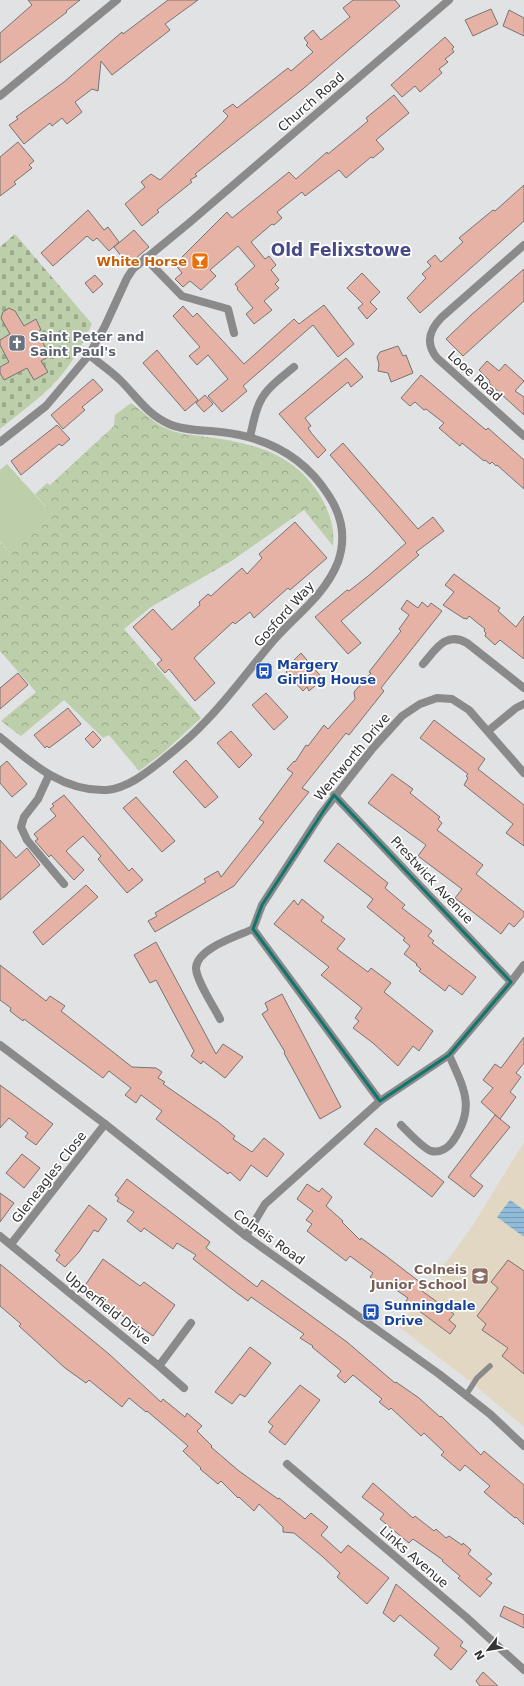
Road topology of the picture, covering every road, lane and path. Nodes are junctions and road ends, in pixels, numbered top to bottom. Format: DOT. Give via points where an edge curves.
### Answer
graph roads {
  1 [pos="117,0"];
  2 [pos="449,0"];
  3 [pos="0,96"];
  4 [pos="524,245"];
  5 [pos="145,258"];
  6 [pos="234,333"];
  7 [pos="89,355"];
  8 [pos="294,367"];
  9 [pos="524,436"];
  10 [pos="250,437"];
  11 [pos="0,442"];
  12 [pos="423,664"];
  13 [pos="524,688"];
  14 [pos="524,704"];
  15 [pos="488,731"];
  16 [pos="0,737"];
  17 [pos="524,773"];
  18 [pos="49,775"];
  19 [pos="334,795"];
  20 [pos="64,884"];
  21 [pos="253,929"];
  22 [pos="524,965"];
  23 [pos="511,982"];
  24 [pos="220,1019"];
  25 [pos="0,1045"];
  26 [pos="449,1055"];
  27 [pos="380,1101"];
  28 [pos="105,1124"];
  29 [pos="401,1125"];
  30 [pos="0,1236"];
  31 [pos="246,1236"];
  32 [pos="11,1244"];
  33 [pos="191,1323"];
  34 [pos="159,1366"];
  35 [pos="490,1366"];
  36 [pos="184,1388"];
  37 [pos="466,1395"];
  38 [pos="524,1446"];
  39 [pos="287,1464"];
  40 [pos="524,1670"];
  1 -- 3 [label="street"];
  2 -- 5 [label="street, Church Road"];
  4 -- 9 [label="street, Looe Road" via="442,317 432,328 430,336 431,348 437,358"];
  5 -- 6 [label="street" via="182,296 228,309"];
  5 -- 7 [label="street, Church Road" via="129,273"];
  7 -- 10 [label="street, Gosford Way" via="121,381 145,408 171,425"];
  7 -- 11 [label="street, Church Road" via="46,406"];
  8 -- 10 [label="street" via="262,397"];
  10 -- 18 [label="street, Gosford Way" via="273,445 297,459 331,498 338,513 342,535 341,550 331,577 314,601 274,641 203,725 152,769 130,783 108,790 75,786"];
  12 -- 13 [label="street" via="439,645 450,639 459,638"];
  14 -- 15 [label="street"];
  15 -- 17 [label="street, Wentworth Drive"];
  15 -- 19 [label="street, Wentworth Drive" via="458,702 443,698 427,701 402,716"];
  16 -- 18 [label="street, Gosford Way" via="30,763"];
  18 -- 20 [label="street" via="38,799 24,817 22,827 27,840"];
  19 -- 21 [label="street, Wentworth Drive" via="274,885 257,914"];
  19 -- 23 [label="street, Prestwick Avenue"];
  21 -- 24 [label="street" via="209,949 198,961 198,976"];
  21 -- 27 [label="street"];
  22 -- 23 [label="street"];
  23 -- 26 [label="street"];
  25 -- 28 [label="street, Colneis Road"];
  26 -- 27 [label="street"];
  26 -- 29 [label="street" via="466,1100 465,1120 452,1143 440,1151 430,1151"];
  27 -- 31 [label="street" via="265,1204"];
  28 -- 31 [label="street, Colneis Road"];
  28 -- 32 [label="street, Gleneagles Close"];
  30 -- 32 [label="street, Upperfield Drive"];
  31 -- 37 [label="street, Colneis Road" via="391,1338"];
  32 -- 34 [label="street, Upperfield Drive"];
  33 -- 34 [label="street"];
  34 -- 36 [label="street, Upperfield Drive"];
  35 -- 37 [label="lane" via="477,1378"];
  37 -- 38 [label="street, Colneis Road"];
  39 -- 40 [label="street, Links Avenue"];
}
